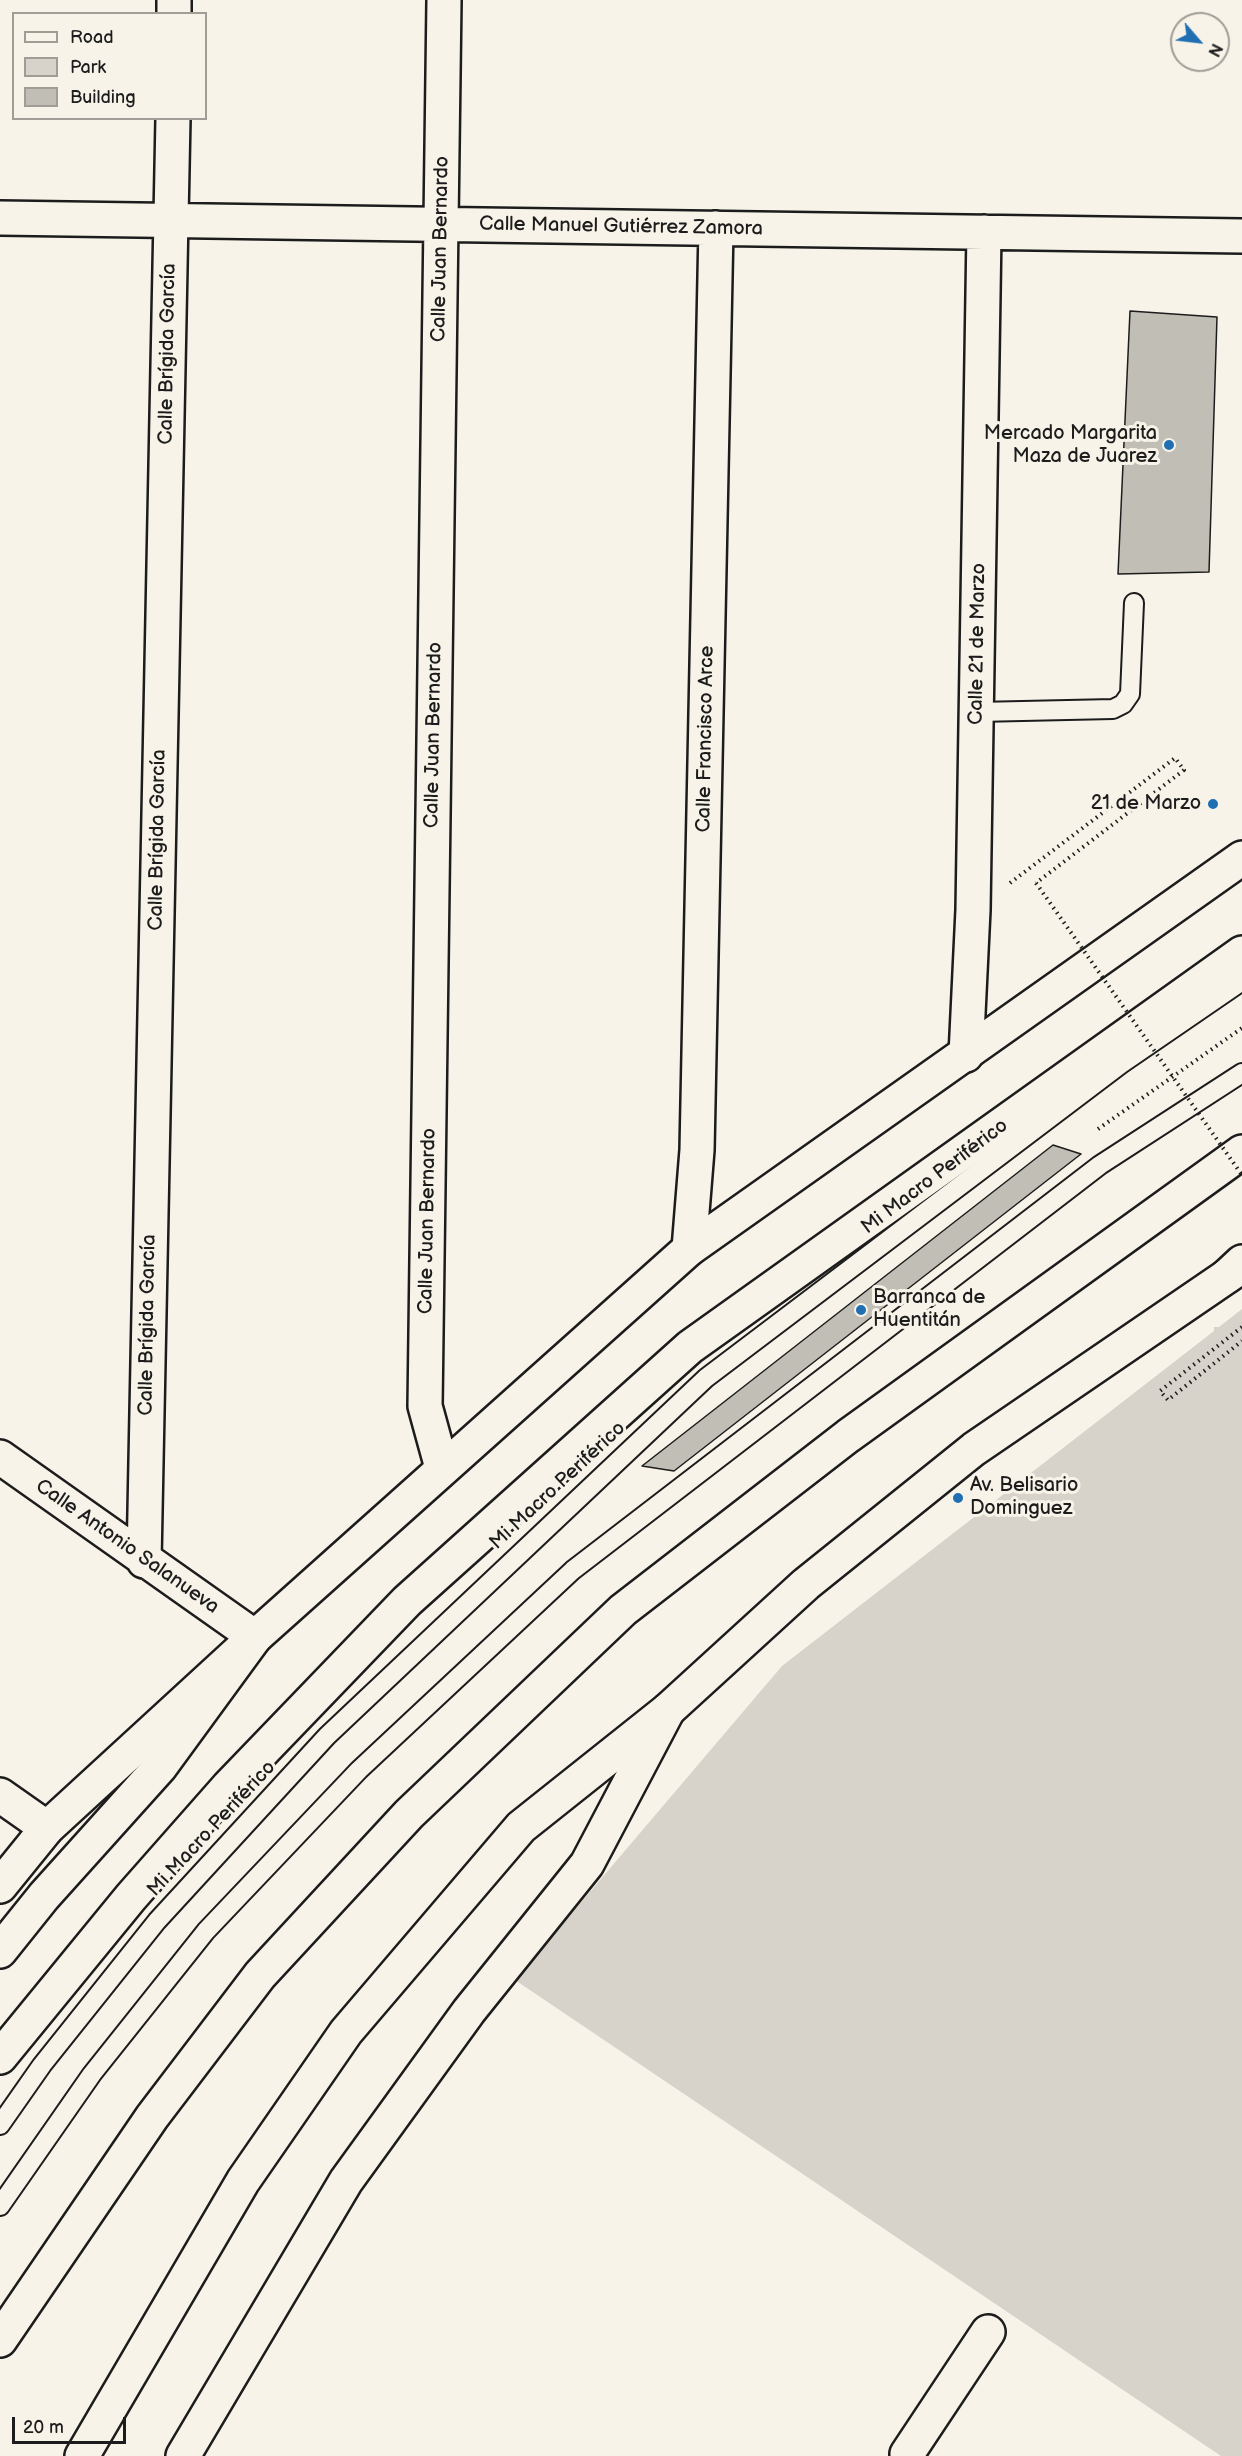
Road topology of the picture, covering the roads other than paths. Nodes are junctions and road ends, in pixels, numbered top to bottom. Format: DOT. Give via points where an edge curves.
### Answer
graph roads {
  1 [pos="444,0"];
  2 [pos="173,120"];
  3 [pos="0,218"];
  4 [pos="171,220"];
  5 [pos="441,224"];
  6 [pos="716,228"];
  7 [pos="984,232"];
  8 [pos="1242,236"];
  9 [pos="1134,603"];
  10 [pos="976,712"];
  11 [pos="1242,858"];
  12 [pos="1242,953"];
  13 [pos="1242,981"];
  14 [pos="966,1055"];
  15 [pos="1242,1073"];
  16 [pos="1242,1152"];
  17 [pos="689,1249"];
  18 [pos="1237,1268"];
  19 [pos="0,1457"];
  20 [pos="442,1468"];
  21 [pos="144,1560"];
  22 [pos="255,1637"];
  23 [pos="668,1710"];
  24 [pos="0,1796"];
  25 [pos="46,1828"];
  26 [pos="0,1886"];
  27 [pos="0,1951"];
  28 [pos="0,2057"];
  29 [pos="0,2125"];
  30 [pos="0,2206"];
  31 [pos="988,2332"];
  32 [pos="0,2340"];
  33 [pos="907,2455"];
  34 [pos="82,2456"];
  35 [pos="183,2456"];
  1 -- 5 [label="main road, Calle Juan Bernardo"];
  2 -- 4 [label="main road, Calle Brígida García"];
  3 -- 4 [label="main road, Calle Manuel Gutiérrez Zamora"];
  4 -- 5 [label="main road, Calle Manuel Gutiérrez Zamora"];
  4 -- 21 [label="main road, Calle Brígida García"];
  5 -- 6 [label="main road, Calle Manuel Gutiérrez Zamora"];
  5 -- 20 [label="main road, Calle Juan Bernardo" via="425,1406"];
  6 -- 7 [label="main road, Calle Manuel Gutiérrez Zamora"];
  6 -- 17 [label="main road, Calle Francisco Arce" via="697,1150"];
  7 -- 8 [label="main road, Calle Manuel Gutiérrez Zamora"];
  7 -- 10 [label="main road, Calle 21 de Marzo"];
  9 -- 10 [label="lane" via="1130,694 1124,704 1113,710"];
  10 -- 14 [label="main road, Calle 21 de Marzo" via="974,910"];
  11 -- 14 [label="main road"];
  12 -- 28 [label="main road" via="682,1355 407,1601 228,1787 131,1897"];
  13 -- 29 [label="lane, Mi Macro Periférico" via="1121,1064 706,1378 327,1736 157,1921 42,2064"];
  14 -- 17 [label="main road"];
  15 -- 30 [label="lane" via="1100,1165 573,1570 359,1770 206,1931 92,2074"];
  16 -- 32 [label="main road" via="848,1436 623,1610 409,1814 260,1975 152,2117"];
  17 -- 20 [label="main road"];
  18 -- 23 [label="main road" via="974,1449 806,1584"];
  19 -- 21 [label="main road, Calle Antonio Salanueva"];
  20 -- 22 [label="main road"];
  21 -- 22 [label="main road, Calle Antonio Salanueva"];
  22 -- 25 [label="main road"];
  22 -- 27 [label="main road" via="160,1767"];
  23 -- 34 [label="main road" via="521,1827 346,2032 243,2181"];
  23 -- 35 [label="main road" via="587,1864 469,2011 346,2181"];
  24 -- 25 [label="main road"];
  25 -- 26 [label="main road"];
  31 -- 33 [label="main road"];
}
